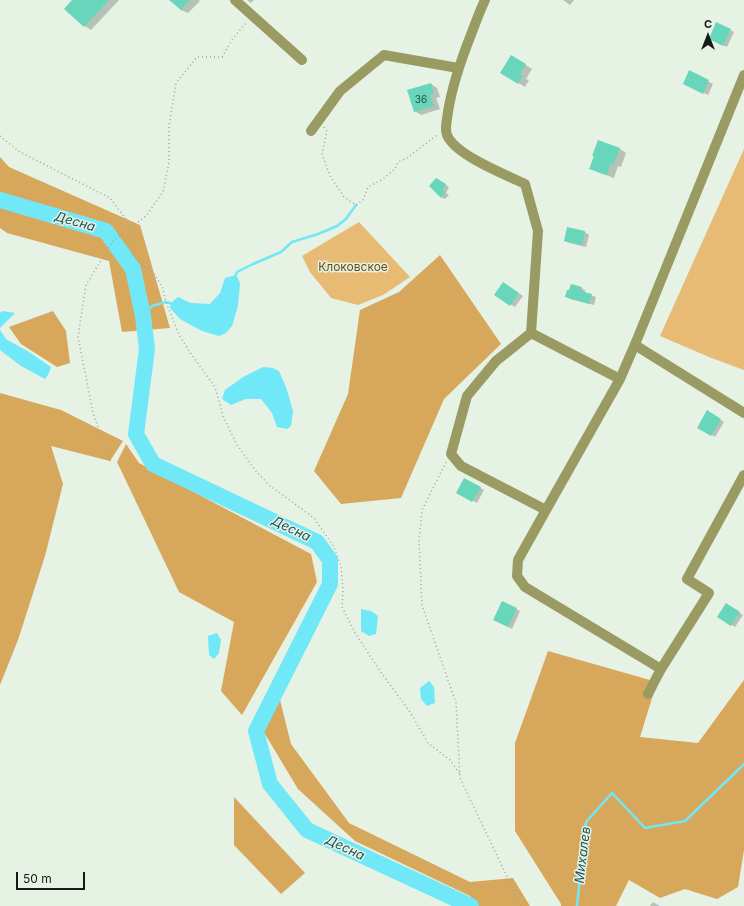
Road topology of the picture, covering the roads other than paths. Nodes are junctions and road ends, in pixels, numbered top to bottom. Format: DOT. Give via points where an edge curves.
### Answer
graph roads {
  1 [pos="235,0"];
  2 [pos="486,0"];
  3 [pos="302,60"];
  4 [pos="458,68"];
  5 [pos="744,75"];
  6 [pos="311,131"];
  7 [pos="531,333"];
  8 [pos="635,345"];
  9 [pos="620,379"];
  10 [pos="744,413"];
  11 [pos="744,475"];
  12 [pos="546,510"];
  13 [pos="661,669"];
  14 [pos="648,694"];
  1 -- 3 [label="street"];
  2 -- 4 [label="street"];
  4 -- 6 [label="street" via="384,55 340,91"];
  4 -- 7 [label="street" via="449,104 447,136 470,157 525,184 538,231"];
  5 -- 8 [label="street"];
  7 -- 9 [label="street"];
  7 -- 12 [label="street" via="496,361 468,396 451,454 461,466"];
  8 -- 9 [label="street"];
  8 -- 10 [label="street"];
  9 -- 12 [label="street"];
  11 -- 13 [label="street" via="688,579 709,593"];
  12 -- 13 [label="street" via="518,560 517,576 525,588"];
  13 -- 14 [label="street"];
}
